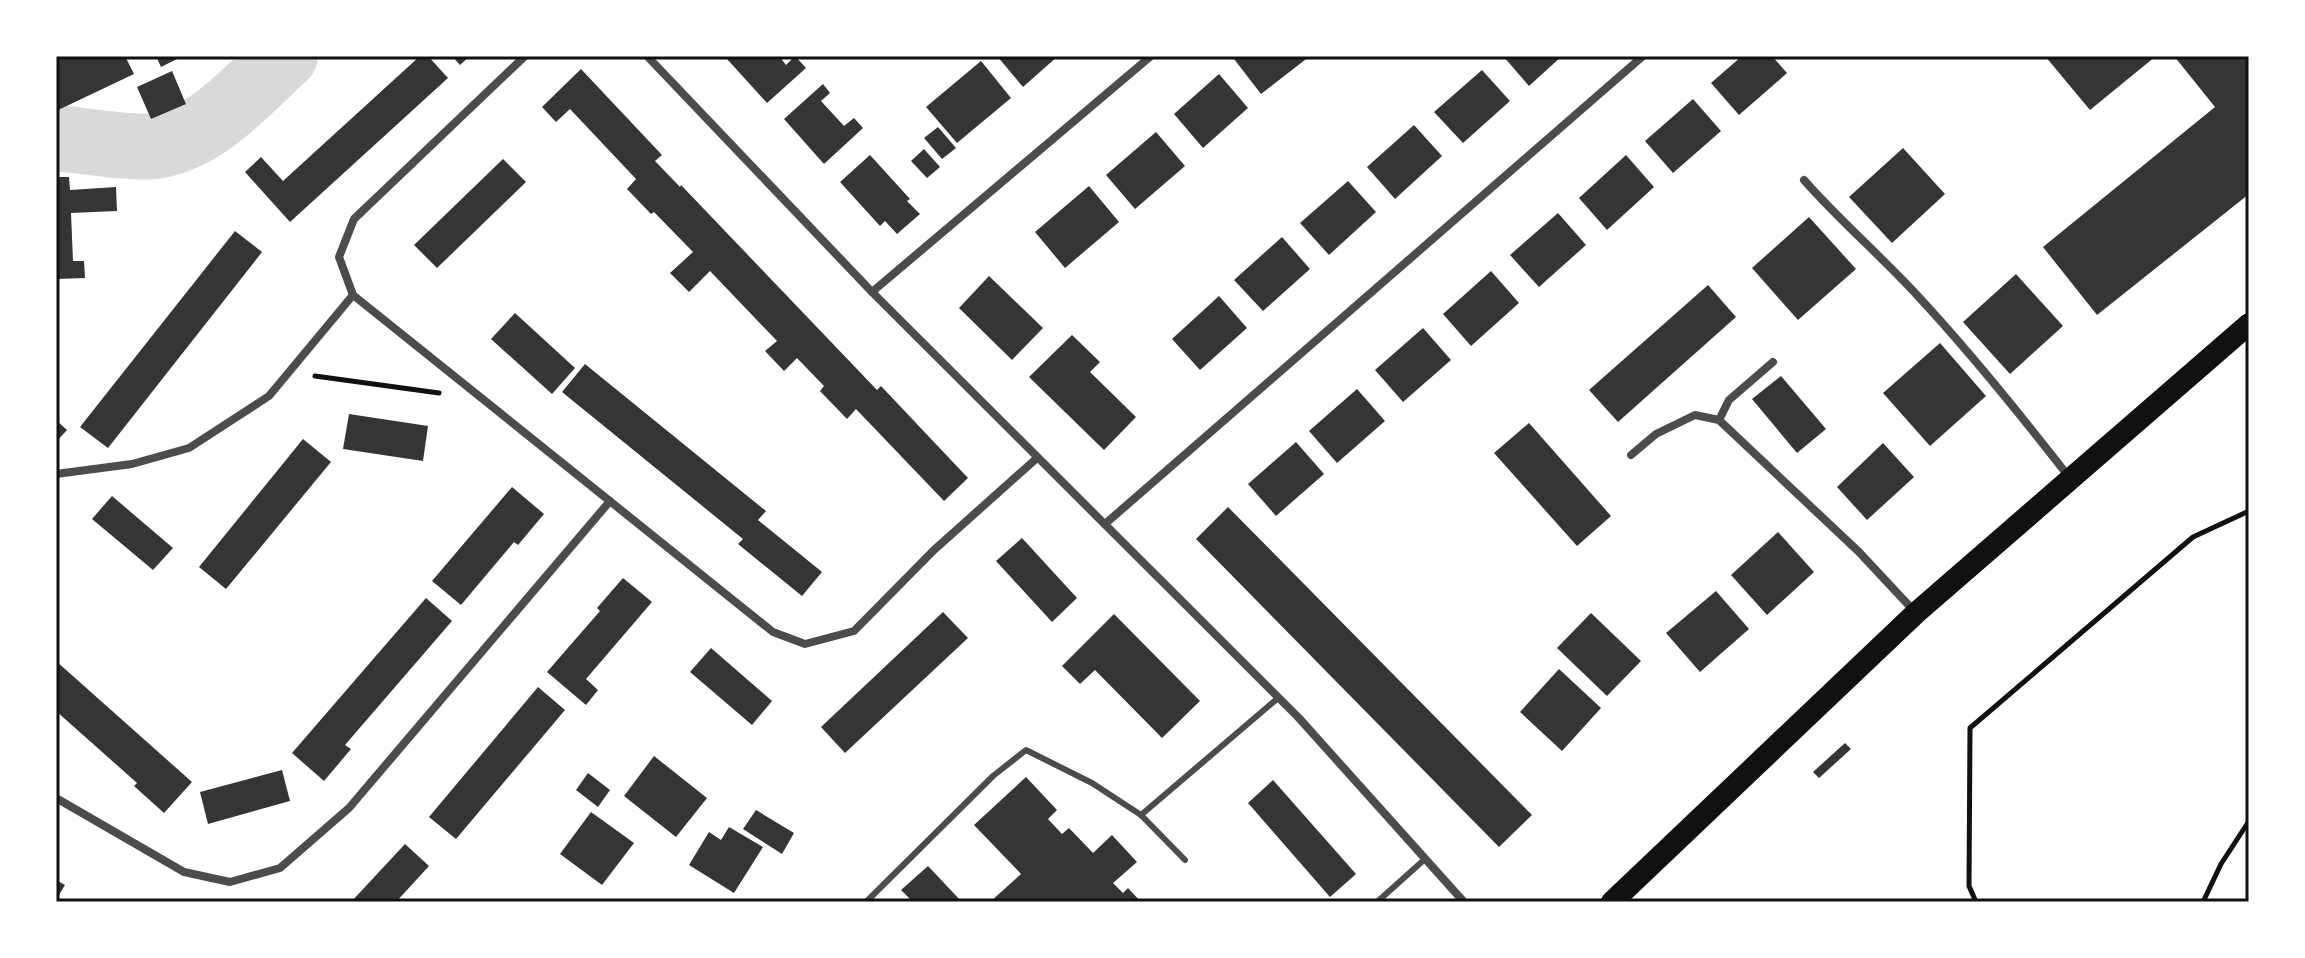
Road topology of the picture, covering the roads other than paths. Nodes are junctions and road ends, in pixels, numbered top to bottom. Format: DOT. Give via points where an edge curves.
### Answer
graph roads {
  1 [pos="525,56"];
  2 [pos="647,56"];
  3 [pos="1151,56"];
  4 [pos="1643,56"];
  5 [pos="1804,180"];
  6 [pos="872,292"];
  7 [pos="353,295"];
  8 [pos="2249,324"];
  9 [pos="1773,362"];
  10 [pos="1719,420"];
  11 [pos="1631,455"];
  12 [pos="1037,458"];
  13 [pos="56,474"];
  14 [pos="2069,478"];
  15 [pos="610,501"];
  16 [pos="1105,524"];
  17 [pos="1916,613"];
  18 [pos="1278,698"];
  19 [pos="56,798"];
  20 [pos="1141,815"];
  21 [pos="1425,859"];
  22 [pos="1185,860"];
  23 [pos="866,902"];
  24 [pos="1377,902"];
  25 [pos="1464,902"];
  26 [pos="1612,902"];
  1 -- 7 [label="street" via="354,219 339,257"];
  2 -- 6 [label="street"];
  3 -- 6 [label="street"];
  4 -- 16 [label="street"];
  5 -- 14 [label="street" via="1917,295"];
  6 -- 12 [label="street"];
  7 -- 13 [label="street" via="269,396 189,448 132,464"];
  7 -- 15 [label="street"];
  8 -- 14 [label="highway"];
  9 -- 10 [label="street" via="1729,400"];
  10 -- 11 [label="street" via="1695,415 1656,434"];
  10 -- 17 [label="street"];
  12 -- 15 [label="street" via="854,631 805,644 773,632"];
  12 -- 16 [label="street"];
  14 -- 17 [label="highway"];
  15 -- 19 [label="street" via="349,808 280,868 230,882 184,872"];
  16 -- 18 [label="street"];
  17 -- 26 [label="highway"];
  18 -- 20 [label="lane"];
  18 -- 21 [label="street"];
  20 -- 22 [label="lane"];
  20 -- 23 [label="lane" via="1026,750"];
  21 -- 24 [label="lane"];
  21 -- 25 [label="street"];
}
